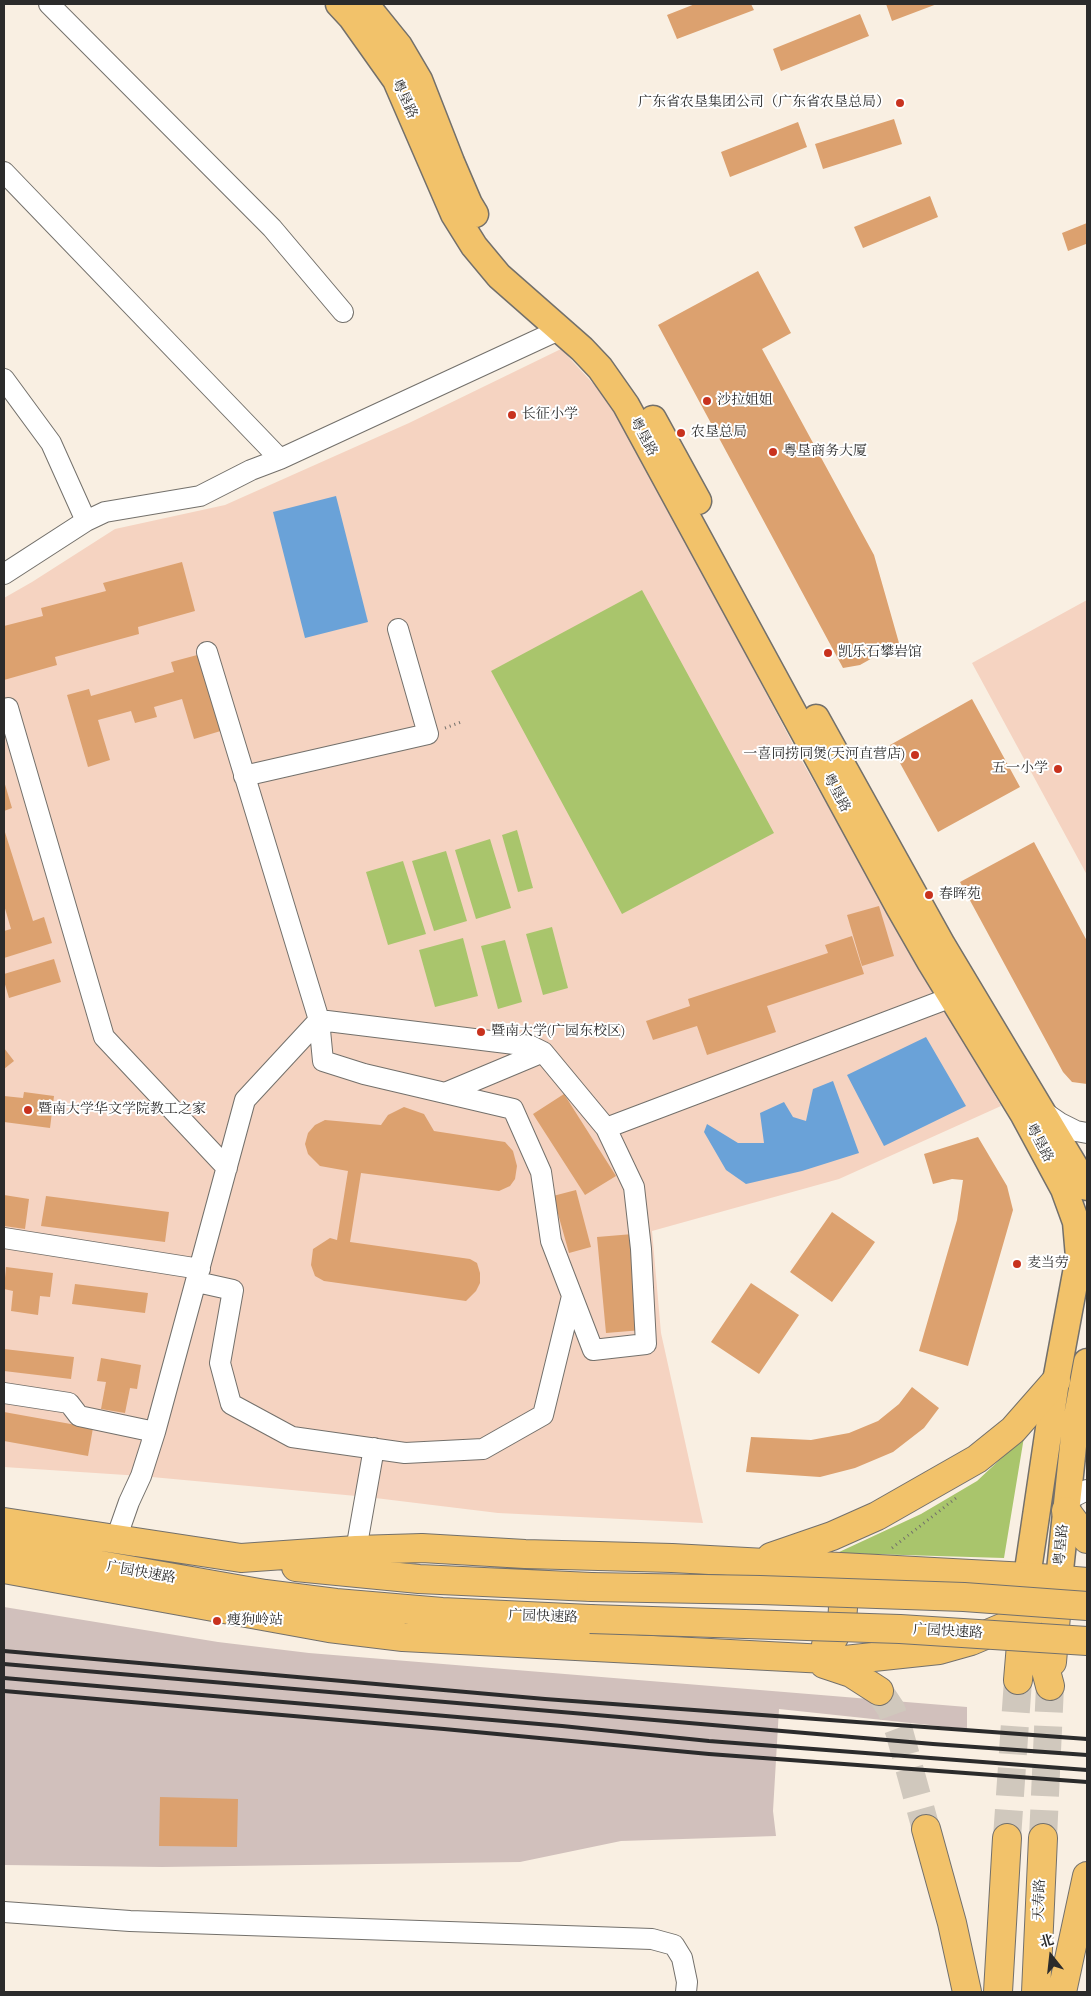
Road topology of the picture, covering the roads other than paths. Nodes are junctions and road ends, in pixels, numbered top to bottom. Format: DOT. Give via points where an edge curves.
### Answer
graph roads {
  1 [pos="49,4"];
  2 [pos="339,4"];
  3 [pos="365,4"];
  4 [pos="4,172"];
  5 [pos="343,312"];
  6 [pos="561,329"];
  7 [pos="4,380"];
  8 [pos="280,459"];
  9 [pos="86,521"];
  10 [pos="4,574"];
  11 [pos="398,629"];
  12 [pos="207,652"];
  13 [pos="8,708"];
  14 [pos="244,776"];
  15 [pos="952,998"];
  16 [pos="319,1020"];
  17 [pos="543,1052"];
  18 [pos="445,1093"];
  19 [pos="1044,1112"];
  20 [pos="606,1128"];
  21 [pos="1087,1133"];
  22 [pos="227,1168"];
  23 [pos="1087,1187"];
  24 [pos="1084,1216"];
  25 [pos="4,1238"];
  26 [pos="199,1275"];
  27 [pos="572,1296"];
  28 [pos="1087,1362"];
  29 [pos="1056,1381"];
  30 [pos="4,1393"];
  31 [pos="1087,1401"];
  32 [pos="155,1432"];
  33 [pos="1081,1436"];
  34 [pos="374,1448"];
  35 [pos="1073,1500"];
  36 [pos="4,1522"];
  37 [pos="116,1539"];
  38 [pos="1087,1539"];
  39 [pos="4,1548"];
  40 [pos="356,1550"];
  41 [pos="241,1558"];
  42 [pos="4,1559"];
  43 [pos="754,1563"];
  44 [pos="819,1566"];
  45 [pos="4,1569"];
  46 [pos="942,1572"];
  47 [pos="147,1574"];
  48 [pos="1027,1577"];
  49 [pos="1059,1580"];
  50 [pos="1087,1582"];
  51 [pos="1087,1606"];
  52 [pos="1087,1612"];
  53 [pos="1023,1620"];
  54 [pos="1055,1626"];
  55 [pos="1087,1641"];
  56 [pos="1036,1646"];
  57 [pos="806,1658"];
  58 [pos="879,1691"];
  59 [pos="926,1829"];
  60 [pos="1007,1838"];
  61 [pos="1043,1838"];
  62 [pos="1087,1876"];
  63 [pos="4,1912"];
  64 [pos="686,1992"];
  65 [pos="967,1992"];
  66 [pos="998,1992"];
  67 [pos="1036,1992"];
  68 [pos="1062,1992"];
  1 -- 5 [label="street" via="272,228"];
  2 -- 6 [label="main road, 粤垦路" via="396,80 454,214 474,246 499,276"];
  3 -- 19 [label="main road, 粤垦路" via="400,46 419,80 469,204 491,240 517,269 603,345 635,388 938,938"];
  4 -- 8 [label="street"];
  6 -- 8 [label="street"];
  6 -- 15 [label="main road, 粤垦路" via="600,368 626,405 857,832"];
  7 -- 9 [label="street" via="51,443"];
  8 -- 9 [label="street" via="200,496 105,512"];
  9 -- 10 [label="street"];
  11 -- 14 [label="street" via="428,734"];
  12 -- 14 [label="street"];
  13 -- 22 [label="street" via="104,1037"];
  14 -- 16 [label="street"];
  15 -- 20 [label="street"];
  15 -- 24 [label="main road, 粤垦路" via="1024,1115 1064,1189"];
  16 -- 17 [label="street" via="531,1046"];
  16 -- 18 [label="street" via="323,1061"];
  16 -- 22 [label="street" via="245,1100"];
  17 -- 18 [label="street"];
  17 -- 20 [label="street"];
  18 -- 27 [label="street" via="513,1110 542,1172 551,1241"];
  19 -- 21 [label="street" via="1060,1124"];
  19 -- 23 [label="main road, 粤垦路"];
  20 -- 27 [label="street" via="634,1187 646,1344 593,1350"];
  22 -- 26 [label="street"];
  24 -- 29 [label="main road, 粤垦路"];
  25 -- 26 [label="street"];
  26 -- 32 [label="street"];
  26 -- 34 [label="street" via="233,1290 220,1363 230,1404 292,1436"];
  27 -- 34 [label="street" via="543,1414 483,1449 404,1453"];
  28 -- 33 [label="main road, 粤垦路"];
  29 -- 43 [label="highway" via="1013,1430 977,1459 868,1520 821,1541"];
  29 -- 48 [label="main road, 粤垦路"];
  30 -- 32 [label="street" via="69,1403 78,1416"];
  31 -- 33 [label="street"];
  32 -- 37 [label="street"];
  33 -- 35 [label="main road, 粤垦路" via="1072,1464"];
  34 -- 40 [label="street"];
  35 -- 38 [label="highway"];
  35 -- 49 [label="main road, 粤垦路"];
  36 -- 37 [label="highway, 广园快速路"];
  37 -- 41 [label="highway, 广园快速路"];
  39 -- 47 [label="highway, 广园快速路"];
  40 -- 41 [label="highway"];
  40 -- 43 [label="highway" via="422,1548"];
  41 -- 51 [label="highway, bridge" via="409,1578 591,1587 964,1597"];
  42 -- 47 [label="highway"];
  43 -- 44 [label="highway"];
  44 -- 46 [label="highway"];
  44 -- 57 [label="highway" via="840,1592 842,1621 834,1637 820,1651"];
  45 -- 57 [label="highway" via="275,1619 403,1637"];
  46 -- 48 [label="highway"];
  46 -- 53 [label="highway" via="988,1592"];
  47 -- 55 [label="highway, 广园快速路, bridge" via="265,1594 442,1612 900,1629"];
  48 -- 49 [label="highway"];
  48 -- 53 [label="highway"];
  49 -- 50 [label="highway"];
  49 -- 53 [label="highway" via="1038,1608"];
  49 -- 54 [label="highway"];
  52 -- 54 [label="highway"];
  53 -- 56 [label="highway"];
  53 -- 56 [label="highway" via="1018,1680"];
  53 -- 57 [label="highway" via="939,1650 846,1660"];
  54 -- 56 [label="highway"];
  54 -- 56 [label="highway" via="1050,1686"];
  57 -- 58 [label="highway" via="850,1672"];
  59 -- 65 [label="highway"];
  60 -- 66 [label="highway"];
  61 -- 67 [label="highway, 天寿路"];
  62 -- 68 [label="highway"];
  63 -- 64 [label="street" via="130,1922 652,1939 674,1945 682,1958"];
}
